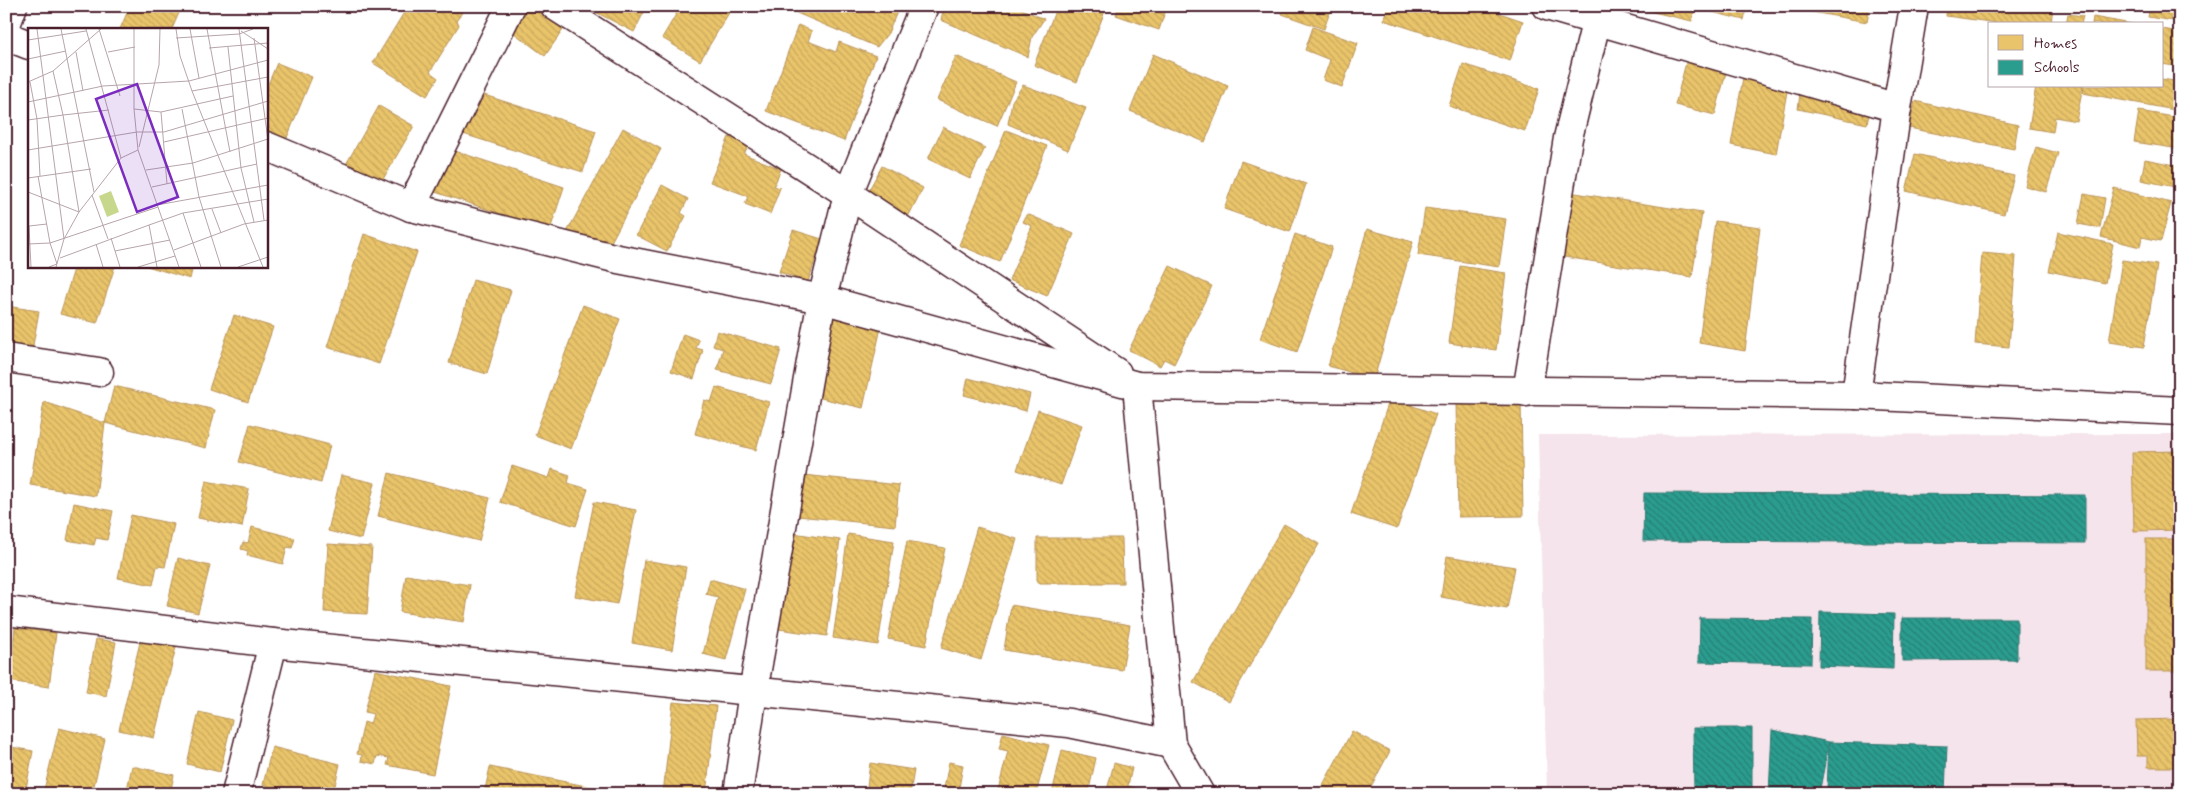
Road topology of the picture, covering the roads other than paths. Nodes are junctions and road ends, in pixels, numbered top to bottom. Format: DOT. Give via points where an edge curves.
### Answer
graph roads {
  1 [pos="13,6"];
  2 [pos="511,6"];
  3 [pos="555,6"];
  4 [pos="924,6"];
  5 [pos="1546,6"];
  6 [pos="1914,6"];
  7 [pos="1599,13"];
  8 [pos="6,25"];
  9 [pos="6,36"];
  10 [pos="28,46"];
  11 [pos="1897,108"];
  12 [pos="268,147"];
  13 [pos="848,194"];
  14 [pos="410,207"];
  15 [pos="822,299"];
  16 [pos="6,358"];
  17 [pos="99,372"];
  18 [pos="1137,386"];
  19 [pos="1527,392"];
  20 [pos="1856,396"];
  21 [pos="2180,411"];
  22 [pos="6,611"];
  23 [pos="274,643"];
  24 [pos="753,692"];
  25 [pos="1171,744"];
  26 [pos="236,794"];
  27 [pos="738,794"];
  28 [pos="1200,794"];
  1 -- 8 [label="street"];
  2 -- 14 [label="street"];
  3 -- 13 [label="street"];
  4 -- 13 [label="street"];
  5 -- 7 [label="street"];
  6 -- 11 [label="street"];
  7 -- 11 [label="street"];
  7 -- 19 [label="street" via="1568,138"];
  9 -- 10 [label="street"];
  11 -- 20 [label="street"];
  12 -- 14 [label="street"];
  13 -- 15 [label="street"];
  13 -- 18 [label="street"];
  14 -- 15 [label="street" via="618,259"];
  15 -- 18 [label="street"];
  15 -- 24 [label="street"];
  16 -- 17 [label="street"];
  18 -- 19 [label="street"];
  18 -- 25 [label="street"];
  19 -- 20 [label="street"];
  20 -- 21 [label="street"];
  22 -- 23 [label="street"];
  23 -- 24 [label="street"];
  23 -- 26 [label="street"];
  24 -- 25 [label="street" via="1069,723"];
  24 -- 27 [label="street"];
  25 -- 28 [label="street"];
}
